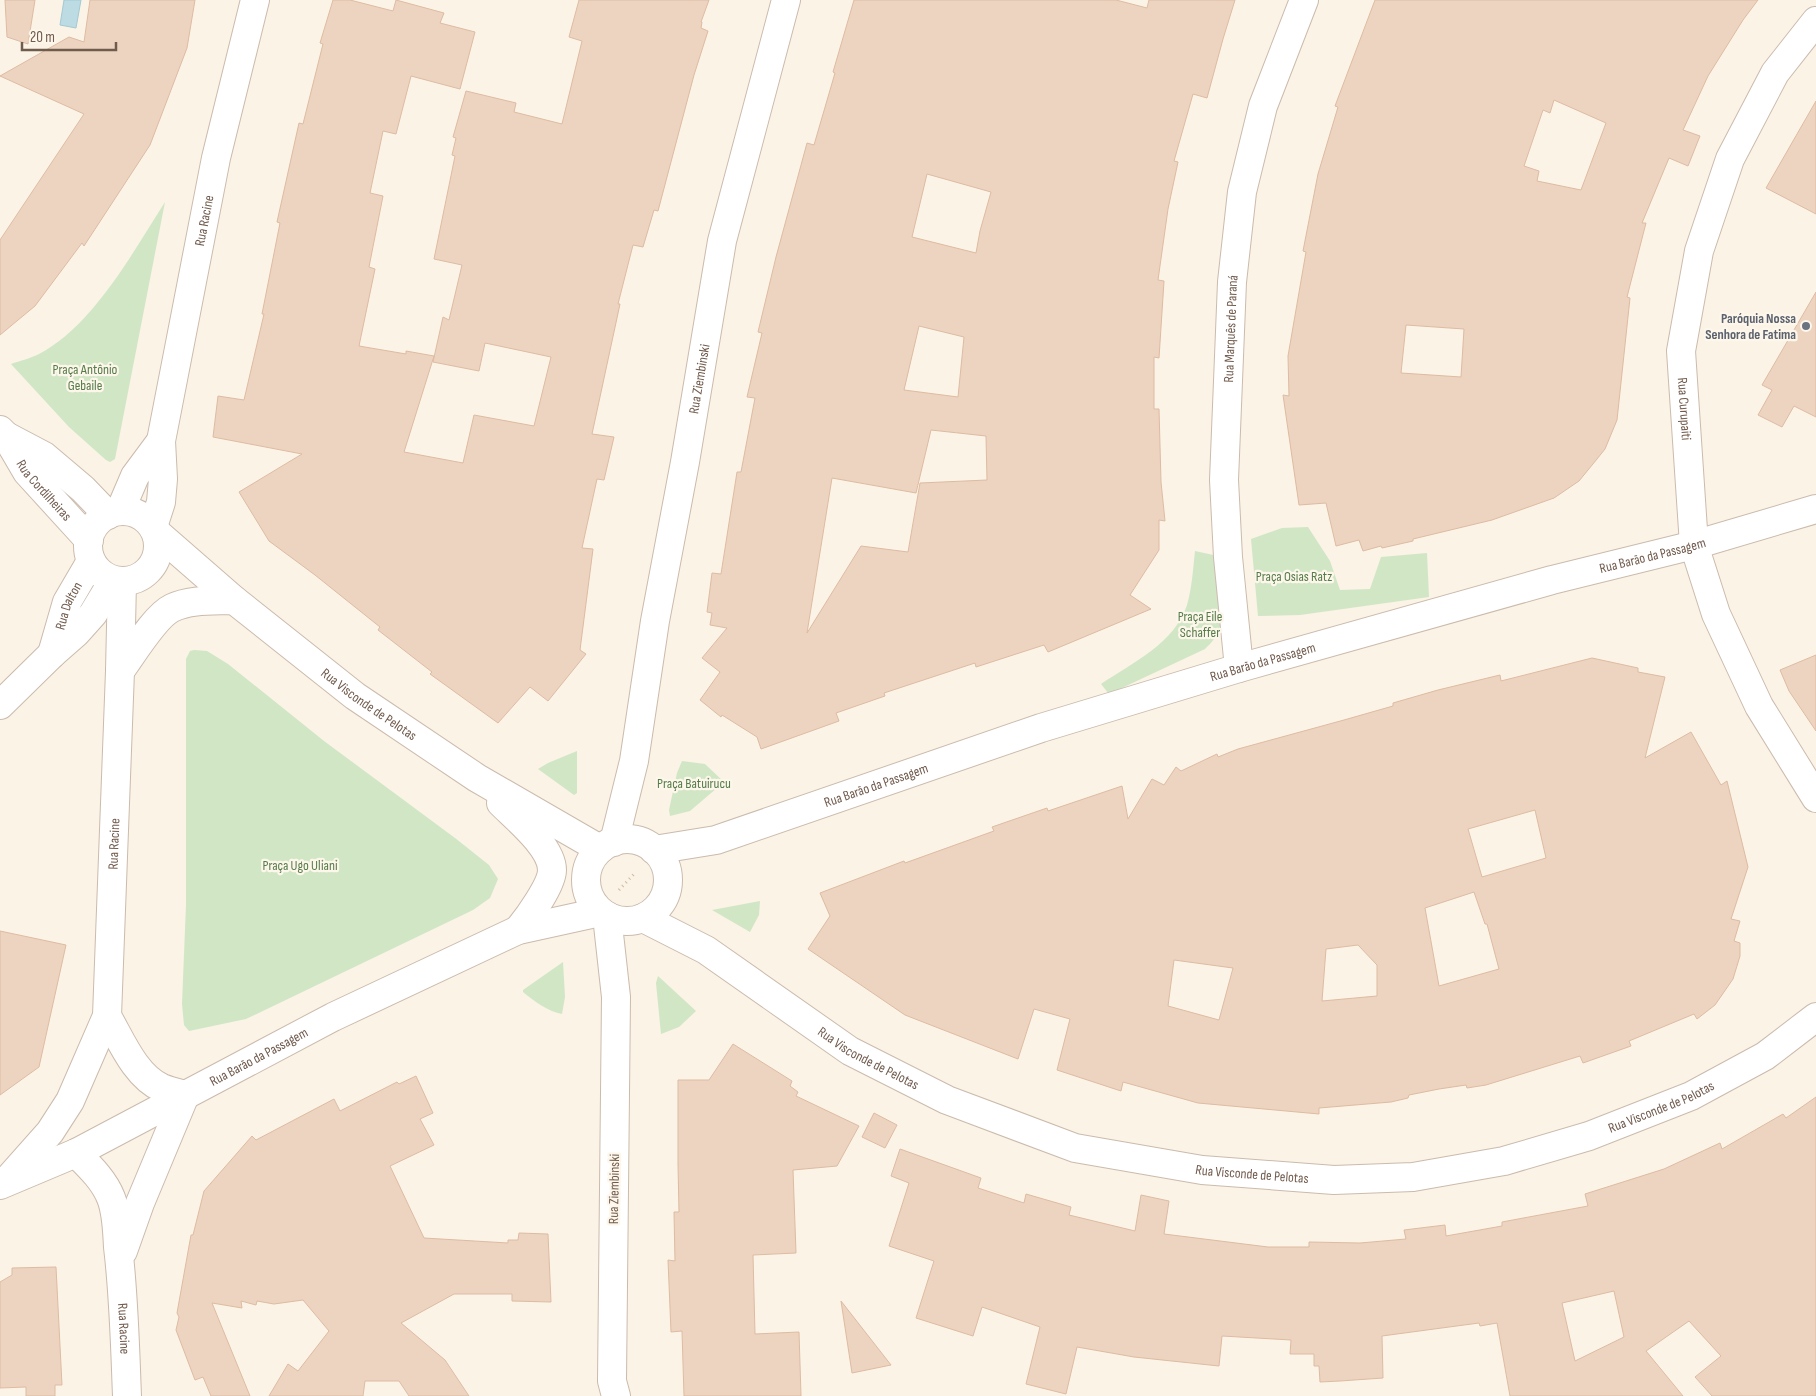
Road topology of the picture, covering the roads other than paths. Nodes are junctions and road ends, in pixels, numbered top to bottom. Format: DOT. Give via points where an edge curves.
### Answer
graph roads {
  1 [pos="255,0"];
  2 [pos="786,0"];
  3 [pos="1304,0"];
  4 [pos="1816,21"];
  5 [pos="3,433"];
  6 [pos="161,441"];
  7 [pos="1816,509"];
  8 [pos="114,513"];
  9 [pos="154,530"];
  10 [pos="1694,545"];
  11 [pos="90,550"];
  12 [pos="118,581"];
  13 [pos="234,600"];
  14 [pos="52,654"];
  15 [pos="1239,668"];
  16 [pos="120,671"];
  17 [pos="0,705"];
  18 [pos="477,778"];
  19 [pos="1816,798"];
  20 [pos="640,858"];
  21 [pos="604,914"];
  22 [pos="640,919"];
  23 [pos="518,930"];
  24 [pos="706,950"];
  25 [pos="616,998"];
  26 [pos="107,1016"];
  27 [pos="1816,1017"];
  28 [pos="185,1095"];
  29 [pos="76,1153"];
  30 [pos="3,1184"];
  31 [pos="120,1260"];
  32 [pos="608,1391"];
  33 [pos="127,1396"];
  1 -- 6 [label="street, Rua Racine" via="216,158"];
  2 -- 20 [label="street, Rua Ziembinski" via="722,241 655,621 634,761"];
  3 -- 15 [label="street, Rua Marquês de Paraná" via="1263,106 1242,192 1232,282 1224,480"];
  4 -- 10 [label="street, Rua Curupaiti" via="1775,73 1730,159 1699,251 1680,351"];
  5 -- 8 [label="street, Rua Cordilheiras" via="44,456"];
  5 -- 11 [label="street, Rua Cordilheiras" via="27,472"];
  6 -- 8 [label="street, Rua Racine"];
  6 -- 9 [label="street, Rua Racine" via="163,479"];
  7 -- 10 [label="street, Rua Barão da Passagem"];
  8 -- 9 [label="street" via="136,514"];
  8 -- 11 [label="street" via="97,524"];
  9 -- 12 [label="street" via="159,544 158,556 152,566 139,578"];
  9 -- 13 [label="street, Rua Visconde de Pelotas"];
  10 -- 15 [label="street, Rua Barão da Passagem" via="1552,580"];
  10 -- 19 [label="street, Rua Curupaiti" via="1716,614 1759,706"];
  11 -- 12 [label="street" via="98,572"];
  11 -- 14 [label="street, Rua Dalton" via="67,602"];
  12 -- 14 [label="street, Rua Dalton" via="87,621"];
  12 -- 16 [label="street, Rua Racine"];
  13 -- 16 [label="street" via="191,602 171,608 156,621"];
  13 -- 18 [label="street, Rua Visconde de Pelotas" via="355,696"];
  14 -- 17 [label="street, Rua Dalton"];
  15 -- 20 [label="street, Rua Barão da Passagem" via="1041,728 716,840"];
  16 -- 26 [label="street, Rua Racine"];
  18 -- 20 [label="street, Rua Visconde de Pelotas"];
  18 -- 23 [label="street, Rua Barão da Passagem" via="539,841 549,857 552,870 546,889"];
  20 -- 21 [label="street" via="591,860 587,889"];
  20 -- 22 [label="street" via="657,909"];
  20 -- 24 [label="street, Rua Visconde de Pelotas"];
  21 -- 22 [label="street" via="621,921"];
  21 -- 23 [label="street, Rua Barão da Passagem"];
  21 -- 25 [label="street, Rua Ziembinski"];
  22 -- 24 [label="street, Rua Visconde de Pelotas"];
  22 -- 25 [label="street, Rua Ziembinski"];
  23 -- 28 [label="street, Rua Barão da Passagem" via="333,1017"];
  24 -- 27 [label="street, Rua Visconde de Pelotas" via="850,1051 947,1100 1075,1148 1202,1170 1334,1180 1414,1177 1504,1161 1589,1136 1691,1096 1764,1056"];
  25 -- 32 [label="street, Rua Ziembinski"];
  26 -- 28 [label="street" via="147,1078"];
  26 -- 30 [label="street, Rua Racine" via="70,1101 50,1132"];
  28 -- 29 [label="street, Rua Barão da Passagem"];
  28 -- 31 [label="street, Rua Racine"];
  29 -- 30 [label="street, Rua Barão da Passagem"];
  29 -- 31 [label="street, Rua Racine" via="110,1196 115,1211"];
  31 -- 33 [label="street, Rua Racine"];
}
